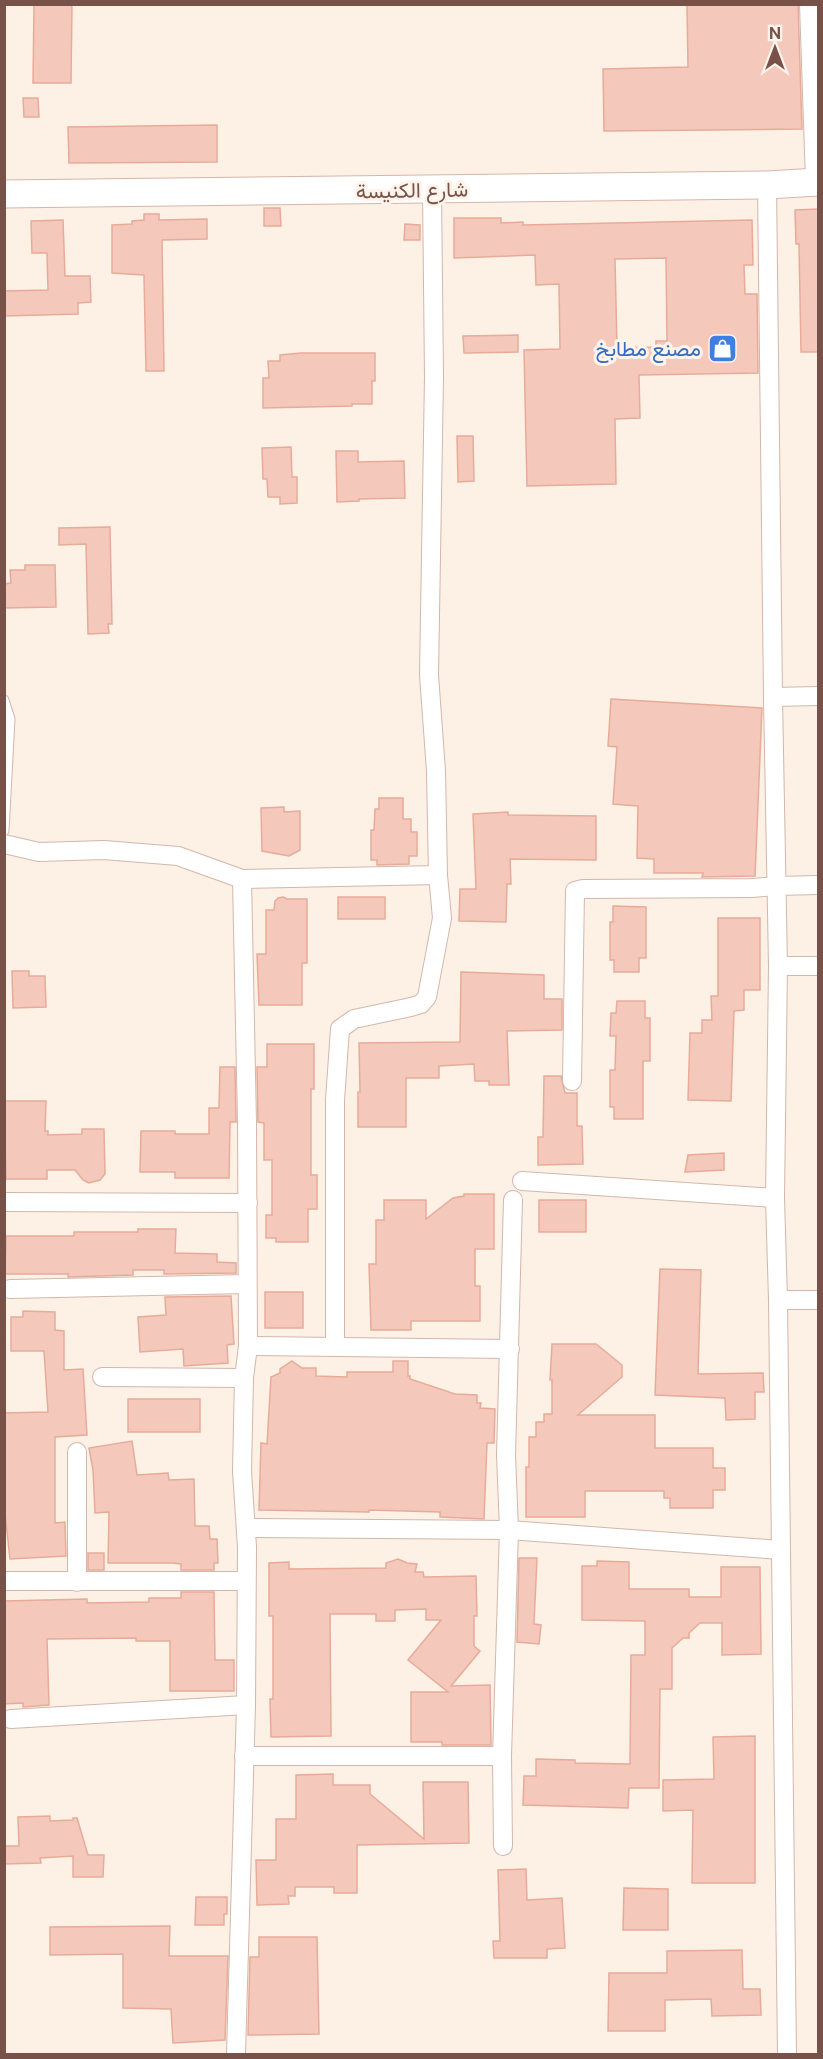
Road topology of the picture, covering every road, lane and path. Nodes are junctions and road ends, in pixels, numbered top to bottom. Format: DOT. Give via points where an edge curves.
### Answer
graph roads {
  1 [pos="809,4"];
  2 [pos="817,182"];
  3 [pos="767,185"];
  4 [pos="432,190"];
  5 [pos="4,195"];
  6 [pos="819,696"];
  7 [pos="773,697"];
  8 [pos="4,700"];
  9 [pos="4,831"];
  10 [pos="4,844"];
  11 [pos="438,875"];
  12 [pos="242,879"];
  13 [pos="819,885"];
  14 [pos="776,886"];
  15 [pos="778,966"];
  16 [pos="819,966"];
  17 [pos="572,1081"];
  18 [pos="522,1181"];
  19 [pos="775,1198"];
  20 [pos="513,1200"];
  21 [pos="4,1202"];
  22 [pos="248,1203"];
  23 [pos="246,1284"];
  24 [pos="10,1288"];
  25 [pos="778,1300"];
  26 [pos="819,1300"];
  27 [pos="248,1346"];
  28 [pos="335,1346"];
  29 [pos="510,1348"];
  30 [pos="102,1377"];
  31 [pos="244,1378"];
  32 [pos="77,1452"];
  33 [pos="246,1528"];
  34 [pos="509,1530"];
  35 [pos="781,1550"];
  36 [pos="4,1581"];
  37 [pos="245,1581"];
  38 [pos="77,1582"];
  39 [pos="246,1705"];
  40 [pos="11,1719"];
  41 [pos="244,1756"];
  42 [pos="502,1756"];
  43 [pos="503,1846"];
  44 [pos="236,2055"];
  45 [pos="787,2055"];
  1 -- 2 [label="street"];
  2 -- 3 [label="main road, شارع الكنيسة"];
  3 -- 4 [label="main road, شارع الكنيسة"];
  3 -- 7 [label="street"];
  4 -- 5 [label="main road, شارع الكنيسة"];
  4 -- 11 [label="street" via="434,377 429,675"];
  6 -- 7 [label="street"];
  7 -- 14 [label="street"];
  8 -- 9 [label="lane" via="10,719"];
  10 -- 12 [label="street" via="39,852 104,849 178,856"];
  11 -- 12 [label="street"];
  11 -- 28 [label="street" via="442,918 427,997 421,1004 354,1019 340,1029 335,1100"];
  12 -- 22 [label="street"];
  13 -- 14 [label="street"];
  14 -- 15 [label="street"];
  14 -- 17 [label="street" via="575,891"];
  15 -- 16 [label="street"];
  15 -- 19 [label="street"];
  18 -- 19 [label="street"];
  19 -- 25 [label="street"];
  20 -- 29 [label="street"];
  21 -- 22 [label="street"];
  22 -- 23 [label="street"];
  23 -- 24 [label="street"];
  23 -- 27 [label="street"];
  25 -- 26 [label="street"];
  25 -- 35 [label="street"];
  27 -- 28 [label="street"];
  27 -- 31 [label="street"];
  28 -- 29 [label="street"];
  29 -- 34 [label="street" via="506,1455"];
  30 -- 31 [label="street"];
  31 -- 33 [label="street" via="242,1470"];
  32 -- 38 [label="street"];
  33 -- 34 [label="street"];
  33 -- 37 [label="street"];
  34 -- 35 [label="street"];
  34 -- 42 [label="street"];
  35 -- 45 [label="street"];
  36 -- 38 [label="street"];
  37 -- 38 [label="street"];
  37 -- 39 [label="street"];
  39 -- 40 [label="street"];
  39 -- 41 [label="street"];
  41 -- 42 [label="street"];
  41 -- 44 [label="street"];
  42 -- 43 [label="street"];
}
